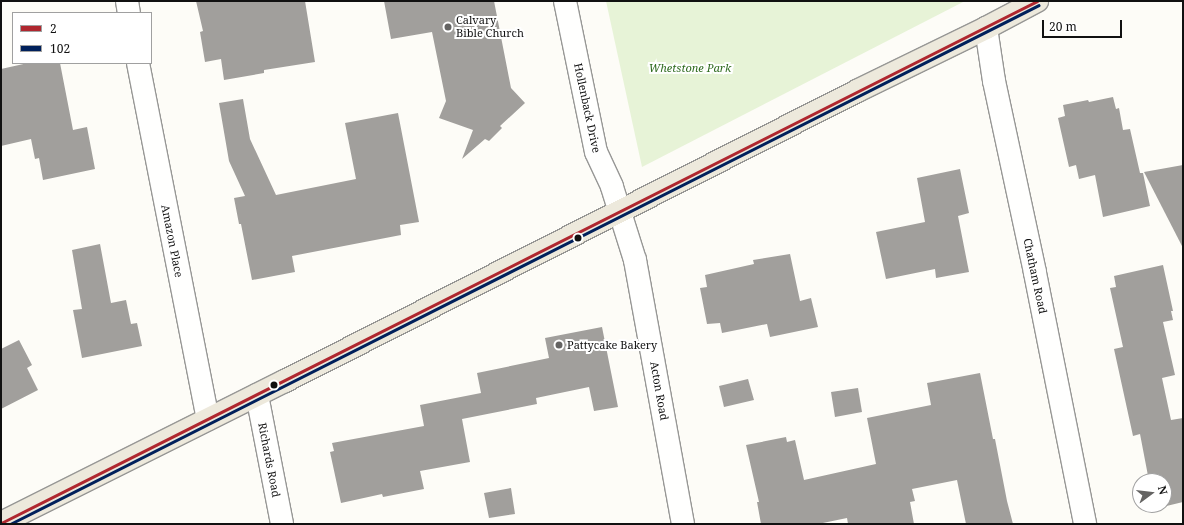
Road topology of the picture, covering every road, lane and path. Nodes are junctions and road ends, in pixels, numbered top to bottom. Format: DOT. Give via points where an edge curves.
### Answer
graph roads {
  1 [pos="127,1"];
  2 [pos="565,1"];
  3 [pos="1037,1"];
  4 [pos="129,12"];
  5 [pos="986,28"];
  6 [pos="138,64"];
  7 [pos="620,212"];
  8 [pos="257,395"];
  9 [pos="208,419"];
  10 [pos="1,523"];
  11 [pos="282,524"];
  12 [pos="683,524"];
  13 [pos="1085,524"];
  1 -- 4 [label="street"];
  2 -- 7 [label="street, Hollenback Drive" via="596,152"];
  3 -- 5 [label="main road"];
  5 -- 7 [label="main road" via="857,90"];
  5 -- 13 [label="street, Chatham Road" via="994,81"];
  6 -- 9 [label="street, Amazon Place"];
  7 -- 8 [label="main road"];
  7 -- 12 [label="street, Acton Road" via="634,260"];
  8 -- 9 [label="main road"];
  8 -- 11 [label="street, Richards Road"];
  9 -- 10 [label="main road"];
}
